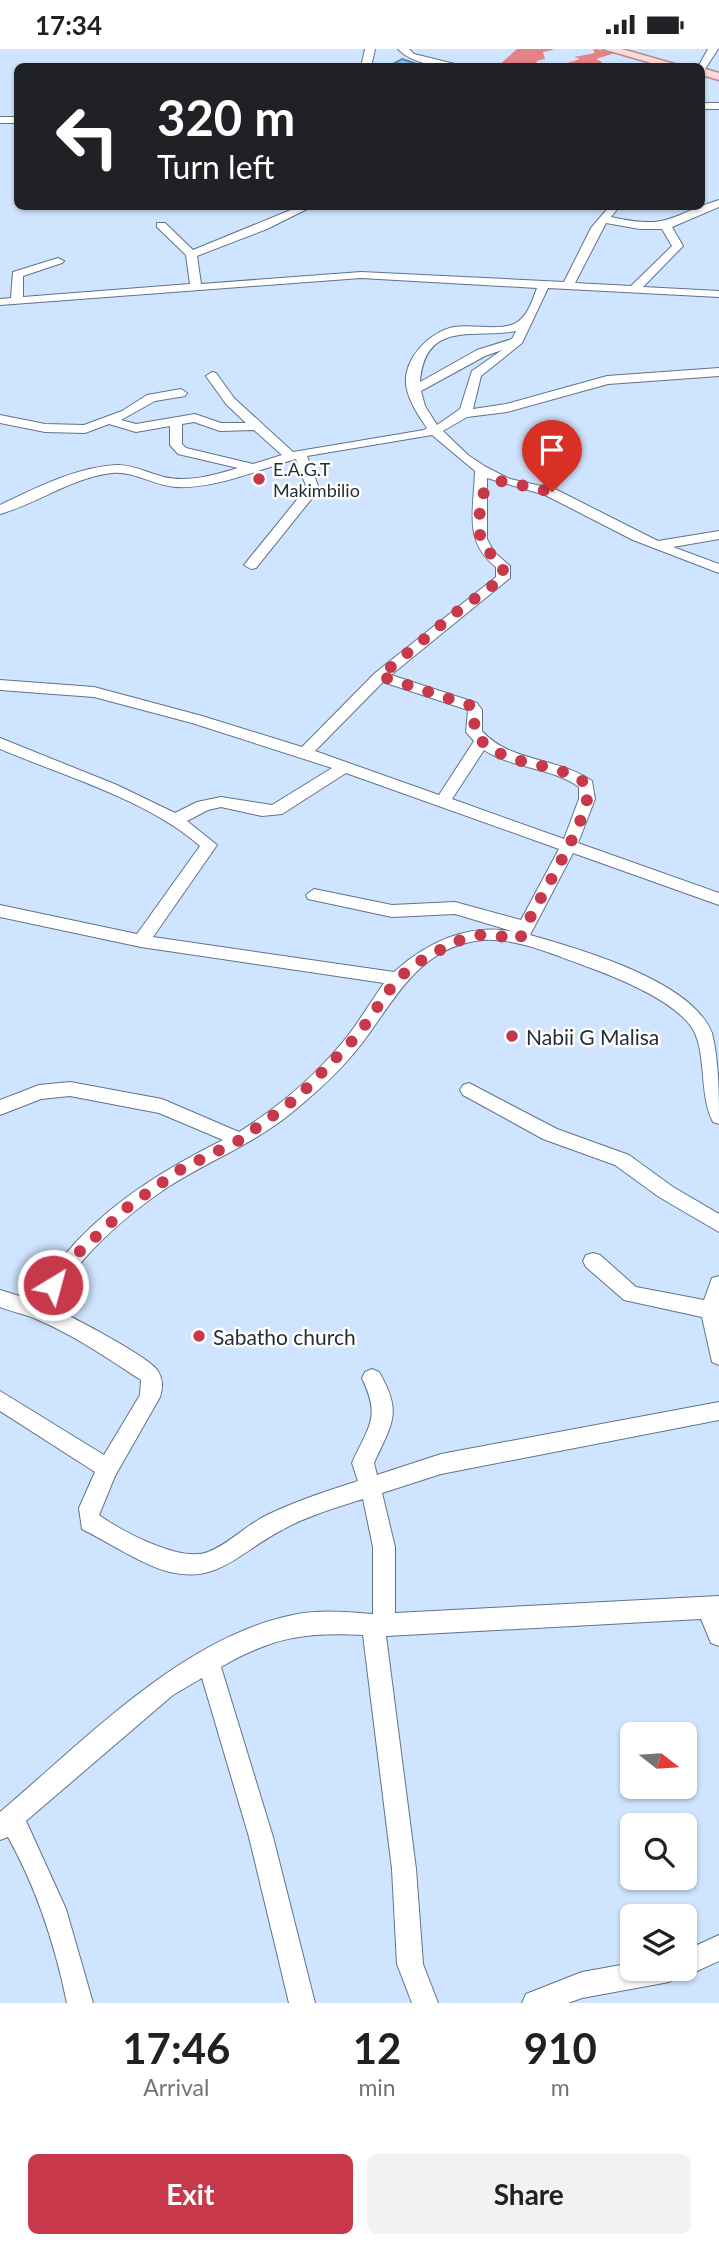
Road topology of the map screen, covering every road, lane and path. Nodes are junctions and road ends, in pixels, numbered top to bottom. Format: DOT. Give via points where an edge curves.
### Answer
graph roads {
  1 [pos="404,49"];
  2 [pos="610,49"];
  3 [pos="456,63"];
  4 [pos="656,63"];
  5 [pos="299,210"];
  6 [pos="612,210"];
  7 [pos="704,210"];
  8 [pos="604,219"];
  9 [pos="161,225"];
  10 [pos="667,228"];
  11 [pos="191,254"];
  12 [pos="58,261"];
  13 [pos="544,284"];
  14 [pos="568,286"];
  15 [pos="195,287"];
  16 [pos="634,289"];
  17 [pos="719,294"];
  18 [pos="17,300"];
  19 [pos="0,302"];
  20 [pos="525,321"];
  21 [pos="518,341"];
  22 [pos="719,372"];
  23 [pos="212,376"];
  24 [pos="413,391"];
  25 [pos="181,393"];
  26 [pos="463,414"];
  27 [pos="0,419"];
  28 [pos="111,421"];
  29 [pos="176,423"];
  30 [pos="255,426"];
  31 [pos="434,429"];
  32 [pos="296,456"];
  33 [pos="252,468"];
  34 [pos="481,470"];
  35 [pos="502,481"];
  36 [pos="481,495"];
  37 [pos="0,510"];
  38 [pos="719,535"];
  39 [pos="657,545"];
  40 [pos="251,565"];
  41 [pos="719,569"];
  42 [pos="380,676"];
  43 [pos="0,685"];
  44 [pos="482,741"];
  45 [pos="0,743"];
  46 [pos="305,753"];
  47 [pos="343,768"];
  48 [pos="442,803"];
  49 [pos="174,821"];
  50 [pos="569,846"];
  51 [pos="314,895"];
  52 [pos="719,899"];
  53 [pos="0,911"];
  54 [pos="522,933"];
  55 [pos="141,941"];
  56 [pos="397,979"];
  57 [pos="468,1090"];
  58 [pos="0,1108"];
  59 [pos="719,1117"];
  60 [pos="240,1140"];
  61 [pos="719,1224"];
  62 [pos="593,1261"];
  63 [pos="719,1284"];
  64 [pos="0,1298"];
  65 [pos="34,1308"];
  66 [pos="711,1310"];
  67 [pos="719,1356"];
  68 [pos="372,1378"];
  69 [pos="0,1400"];
  70 [pos="719,1411"];
  71 [pos="106,1472"];
  72 [pos="370,1487"];
  73 [pos="714,1608"];
  74 [pos="379,1625"];
  75 [pos="719,1635"];
  76 [pos="208,1660"];
  77 [pos="6,1824"];
  78 [pos="719,1948"];
  79 [pos="697,1959"];
  80 [pos="620,1978"];
  81 [pos="80,2003"];
  82 [pos="302,2003"];
  83 [pos="425,2003"];
  84 [pos="535,2003"];
  1 -- 3 [label="street" via="411,56"];
  2 -- 4 [label="main road"];
  5 -- 11 [label="street"];
  6 -- 8 [label="street"];
  7 -- 10 [label="street"];
  8 -- 10 [label="street"];
  8 -- 14 [label="street"];
  9 -- 11 [label="street"];
  10 -- 16 [label="street" via="678,246"];
  11 -- 15 [label="street"];
  12 -- 18 [label="street" via="17,274"];
  13 -- 14 [label="street"];
  13 -- 15 [label="street" via="361,275"];
  13 -- 20 [label="street"];
  14 -- 16 [label="street"];
  15 -- 18 [label="street"];
  16 -- 17 [label="street"];
  18 -- 19 [label="street"];
  20 -- 21 [label="street"];
  20 -- 24 [label="street" via="511,328 446,331 417,359"];
  21 -- 24 [label="street" via="481,353"];
  21 -- 26 [label="street" via="502,359 476,374 474,393"];
  22 -- 26 [label="street" via="607,380 507,408"];
  23 -- 30 [label="street"];
  24 -- 31 [label="street"];
  25 -- 28 [label="street" via="151,398"];
  26 -- 31 [label="street"];
  27 -- 28 [label="street" via="75,430"];
  28 -- 29 [label="street" via="136,428"];
  29 -- 30 [label="street" via="195,418 220,427"];
  29 -- 33 [label="street" via="176,445 182,451"];
  30 -- 32 [label="street"];
  31 -- 32 [label="street"];
  31 -- 34 [label="street"];
  32 -- 33 [label="street"];
  32 -- 40 [label="street" via="312,486 310,492"];
  33 -- 37 [label="street" via="180,483 154,481 125,469 103,471 35,493"];
  34 -- 35 [label="street"];
  34 -- 36 [label="street"];
  35 -- 36 [label="street"];
  35 -- 39 [label="street" via="552,492"];
  36 -- 42 [label="street" via="480,540 503,566 503,578"];
  38 -- 39 [label="street"];
  39 -- 41 [label="street"];
  42 -- 44 [label="street" via="472,706 474,732"];
  42 -- 46 [label="street"];
  43 -- 46 [label="street" via="53,687 134,701"];
  44 -- 48 [label="street"];
  44 -- 50 [label="street" via="513,759 572,776 587,785 585,805"];
  45 -- 49 [label="street"];
  46 -- 47 [label="street"];
  47 -- 48 [label="street"];
  47 -- 49 [label="street" via="276,810 222,802"];
  48 -- 50 [label="street"];
  49 -- 55 [label="street" via="209,845"];
  50 -- 52 [label="street"];
  50 -- 54 [label="street"];
  51 -- 54 [label="street" via="392,911 455,908"];
  53 -- 55 [label="street"];
  54 -- 56 [label="street" via="484,934 458,941"];
  54 -- 59 [label="street" via="632,979 690,1012 706,1046"];
  55 -- 56 [label="street"];
  56 -- 60 [label="street" via="325,1072"];
  57 -- 61 [label="street" via="550,1134 622,1160"];
  58 -- 60 [label="street" via="47,1090 79,1090 162,1106"];
  60 -- 65 [label="street" via="183,1168 130,1205 76,1255"];
  62 -- 66 [label="street" via="631,1294"];
  63 -- 66 [label="street"];
  64 -- 65 [label="street"];
  65 -- 71 [label="street" via="76,1328 149,1374 153,1384 150,1397"];
  66 -- 67 [label="street"];
  68 -- 72 [label="street" via="384,1409 380,1430 363,1463"];
  69 -- 71 [label="street" via="100,1463"];
  70 -- 72 [label="street" via="479,1455"];
  71 -- 72 [label="street" via="88,1513 90,1522 160,1559 190,1566 216,1560 300,1510"];
  72 -- 74 [label="street" via="384,1547"];
  73 -- 74 [label="street"];
  73 -- 75 [label="street"];
  74 -- 76 [label="street" via="317,1622 291,1626 244,1641"];
  74 -- 83 [label="street" via="410,1964"];
  76 -- 77 [label="street" via="165,1687"];
  76 -- 82 [label="street" via="261,1836"];
  77 -- 81 [label="street" via="44,1883 70,1955"];
  78 -- 79 [label="street"];
  80 -- 84 [label="street" via="582,1985"];
}
